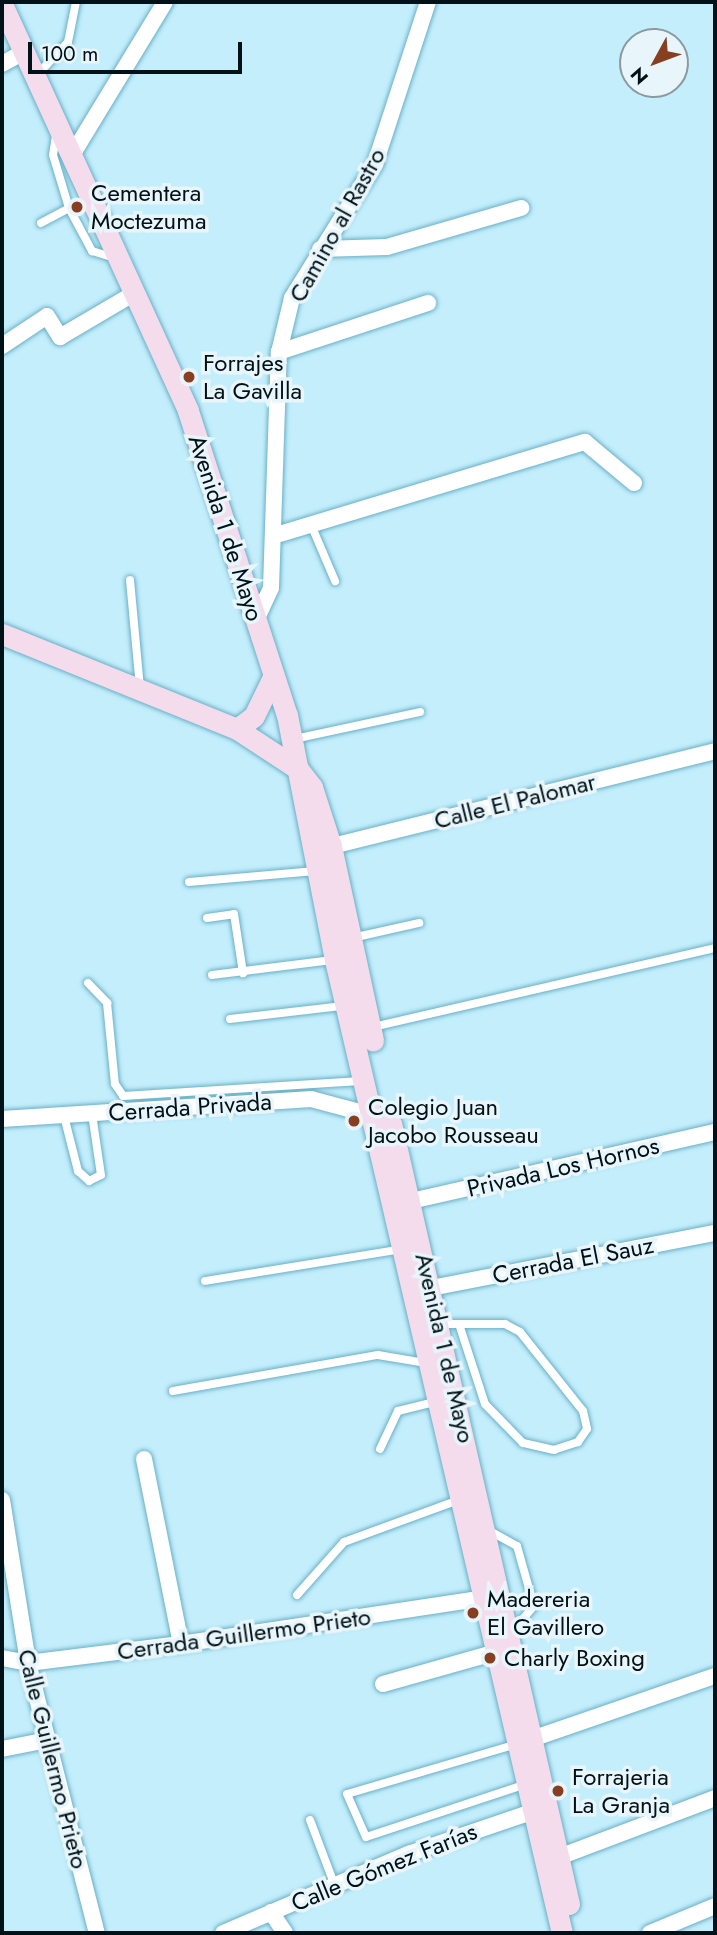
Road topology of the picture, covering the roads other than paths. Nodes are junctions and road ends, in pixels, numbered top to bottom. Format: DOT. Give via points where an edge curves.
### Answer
graph roads {
  1 [pos="76,2"];
  2 [pos="165,2"];
  3 [pos="428,2"];
  4 [pos="2,4"];
  5 [pos="25,51"];
  6 [pos="2,64"];
  7 [pos="35,77"];
  8 [pos="57,133"];
  9 [pos="72,155"];
  10 [pos="69,208"];
  11 [pos="522,208"];
  12 [pos="41,223"];
  13 [pos="320,249"];
  14 [pos="116,258"];
  15 [pos="133,294"];
  16 [pos="428,303"];
  17 [pos="2,346"];
  18 [pos="279,352"];
  19 [pos="634,482"];
  20 [pos="312,527"];
  21 [pos="273,536"];
  22 [pos="130,580"];
  23 [pos="335,581"];
  24 [pos="257,618"];
  25 [pos="2,634"];
  26 [pos="273,677"];
  27 [pos="140,690"];
  28 [pos="420,712"];
  29 [pos="287,715"];
  30 [pos="237,729"];
  31 [pos="293,739"];
  32 [pos="258,742"];
  33 [pos="715,751"];
  34 [pos="298,769"];
  35 [pos="322,856"];
  36 [pos="188,881"];
  37 [pos="207,918"];
  38 [pos="419,923"];
  39 [pos="352,939"];
  40 [pos="715,948"];
  41 [pos="335,960"];
  42 [pos="243,974"];
  43 [pos="212,975"];
  44 [pos="88,983"];
  45 [pos="350,1005"];
  46 [pos="230,1019"];
  47 [pos="370,1028"];
  48 [pos="367,1080"];
  49 [pos="92,1114"];
  50 [pos="64,1116"];
  51 [pos="375,1116"];
  52 [pos="2,1119"];
  53 [pos="715,1132"];
  54 [pos="411,1201"];
  55 [pos="715,1233"];
  56 [pos="405,1248"];
  57 [pos="205,1281"];
  58 [pos="430,1288"];
  59 [pos="449,1324"];
  60 [pos="433,1364"];
  61 [pos="173,1391"];
  62 [pos="441,1401"];
  63 [pos="380,1449"];
  64 [pos="144,1459"];
  65 [pos="462,1499"];
  66 [pos="2,1500"];
  67 [pos="297,1595"];
  68 [pos="486,1598"];
  69 [pos="181,1644"];
  70 [pos="497,1652"];
  71 [pos="2,1658"];
  72 [pos="28,1663"];
  73 [pos="715,1676"];
  74 [pos="383,1684"];
  75 [pos="47,1740"];
  76 [pos="525,1741"];
  77 [pos="2,1749"];
  78 [pos="534,1782"];
  79 [pos="715,1798"];
  80 [pos="540,1809"];
  81 [pos="310,1819"];
  82 [pos="559,1857"];
  83 [pos="335,1886"];
  84 [pos="715,1906"];
  85 [pos="271,1912"];
  86 [pos="96,1933"];
  87 [pos="226,1933"];
  88 [pos="285,1933"];
  89 [pos="562,1933"];
  90 [pos="576,1933"];
  91 [pos="650,1933"];
  1 -- 7 [label="lane" via="68,42"];
  2 -- 9 [label="street"];
  3 -- 13 [label="street, Camino al Rastro" via="375,164"];
  4 -- 5 [label="main road, Avenida 1 de Mayo"];
  5 -- 6 [label="street"];
  5 -- 7 [label="main road, Avenida 1 de Mayo"];
  7 -- 8 [label="main road, Avenida 1 de Mayo"];
  8 -- 9 [label="main road, Avenida 1 de Mayo"];
  8 -- 10 [label="lane" via="53,155"];
  9 -- 14 [label="main road, Avenida 1 de Mayo"];
  10 -- 12 [label="lane"];
  10 -- 14 [label="lane" via="92,251"];
  11 -- 13 [label="street" via="387,247"];
  13 -- 18 [label="street, Camino al Rastro" via="292,298"];
  14 -- 15 [label="main road, Avenida 1 de Mayo"];
  15 -- 17 [label="street" via="60,337 47,316"];
  15 -- 24 [label="main road, Avenida 1 de Mayo" via="188,411"];
  16 -- 18 [label="street"];
  18 -- 21 [label="street, Camino al Rastro"];
  19 -- 20 [label="street" via="586,442"];
  20 -- 21 [label="street"];
  20 -- 23 [label="lane"];
  21 -- 24 [label="street, Camino al Rastro" via="271,588"];
  22 -- 27 [label="lane"];
  24 -- 26 [label="main road, Avenida 1 de Mayo"];
  25 -- 27 [label="main road"];
  26 -- 29 [label="main road, Avenida 1 de Mayo"];
  26 -- 30 [label="main road" via="254,716"];
  27 -- 30 [label="main road"];
  28 -- 31 [label="lane"];
  29 -- 31 [label="main road, Avenida 1 de Mayo"];
  29 -- 32 [label="main road"];
  30 -- 32 [label="main road"];
  31 -- 34 [label="main road, Avenida 1 de Mayo"];
  32 -- 34 [label="main road"];
  33 -- 35 [label="street, Calle El Palomar"];
  34 -- 35 [label="main road, Avenida 1 de Mayo" via="312,787"];
  35 -- 36 [label="lane"];
  35 -- 39 [label="main road, Avenida 1 de Mayo"];
  35 -- 41 [label="main road, Avenida 1 de Mayo"];
  37 -- 42 [label="lane" via="234,914"];
  38 -- 39 [label="lane"];
  39 -- 47 [label="main road, Avenida 1 de Mayo"];
  40 -- 47 [label="lane"];
  41 -- 42 [label="lane"];
  41 -- 45 [label="main road, Avenida 1 de Mayo"];
  42 -- 43 [label="lane"];
  44 -- 48 [label="lane" via="107,1003 115,1084 123,1096"];
  45 -- 46 [label="lane"];
  45 -- 48 [label="main road, Avenida 1 de Mayo"];
  47 -- 54 [label="main road, Avenida 1 de Mayo"];
  48 -- 51 [label="main road, Avenida 1 de Mayo"];
  49 -- 50 [label="street, Cerrada Privada"];
  49 -- 50 [label="lane" via="101,1175 89,1181 78,1171"];
  49 -- 51 [label="street, Cerrada Privada" via="311,1099"];
  50 -- 52 [label="street, Cerrada Privada"];
  51 -- 56 [label="main road, Avenida 1 de Mayo"];
  53 -- 54 [label="street, Privada Los Hornos"];
  54 -- 58 [label="main road, Avenida 1 de Mayo"];
  55 -- 58 [label="street, Cerrada El Sauz"];
  56 -- 57 [label="lane"];
  56 -- 60 [label="main road, Avenida 1 de Mayo"];
  58 -- 59 [label="main road, Avenida 1 de Mayo"];
  59 -- 59 [label="lane" via="505,1324 520,1332 583,1411 587,1429 578,1442 554,1450 523,1443 485,1404"];
  59 -- 76 [label="main road, Avenida 1 de Mayo" via="511,1632"];
  60 -- 61 [label="lane" via="378,1355"];
  60 -- 62 [label="main road, Avenida 1 de Mayo"];
  62 -- 63 [label="lane" via="398,1411"];
  62 -- 65 [label="main road, Avenida 1 de Mayo"];
  64 -- 69 [label="street"];
  65 -- 67 [label="lane" via="344,1542"];
  65 -- 68 [label="main road, Avenida 1 de Mayo"];
  66 -- 72 [label="street, Calle Guillermo Prieto"];
  68 -- 69 [label="street, Cerrada Guillermo Prieto"];
  68 -- 70 [label="main road, Avenida 1 de Mayo"];
  69 -- 72 [label="street, Cerrada Guillermo Prieto"];
  70 -- 74 [label="street"];
  70 -- 76 [label="main road, Avenida 1 de Mayo"];
  71 -- 72 [label="street, Cerrada Guillermo Prieto"];
  72 -- 75 [label="street, Calle Guillermo Prieto"];
  73 -- 76 [label="street"];
  75 -- 77 [label="street"];
  75 -- 86 [label="street, Calle Guillermo Prieto"];
  76 -- 78 [label="main road, Avenida 1 de Mayo"];
  76 -- 78 [label="lane" via="347,1794 366,1837"];
  78 -- 80 [label="main road, Avenida 1 de Mayo"];
  79 -- 82 [label="street"];
  80 -- 82 [label="main road, Avenida 1 de Mayo"];
  80 -- 83 [label="street, Calle Gómez Farías"];
  80 -- 89 [label="main road, Avenida 1 de Mayo"];
  81 -- 83 [label="lane"];
  82 -- 90 [label="main road, Avenida 1 de Mayo"];
  83 -- 85 [label="street, Calle Gómez Farías"];
  84 -- 91 [label="street"];
  85 -- 87 [label="street, Calle Gómez Farías"];
  85 -- 88 [label="street"];
}
